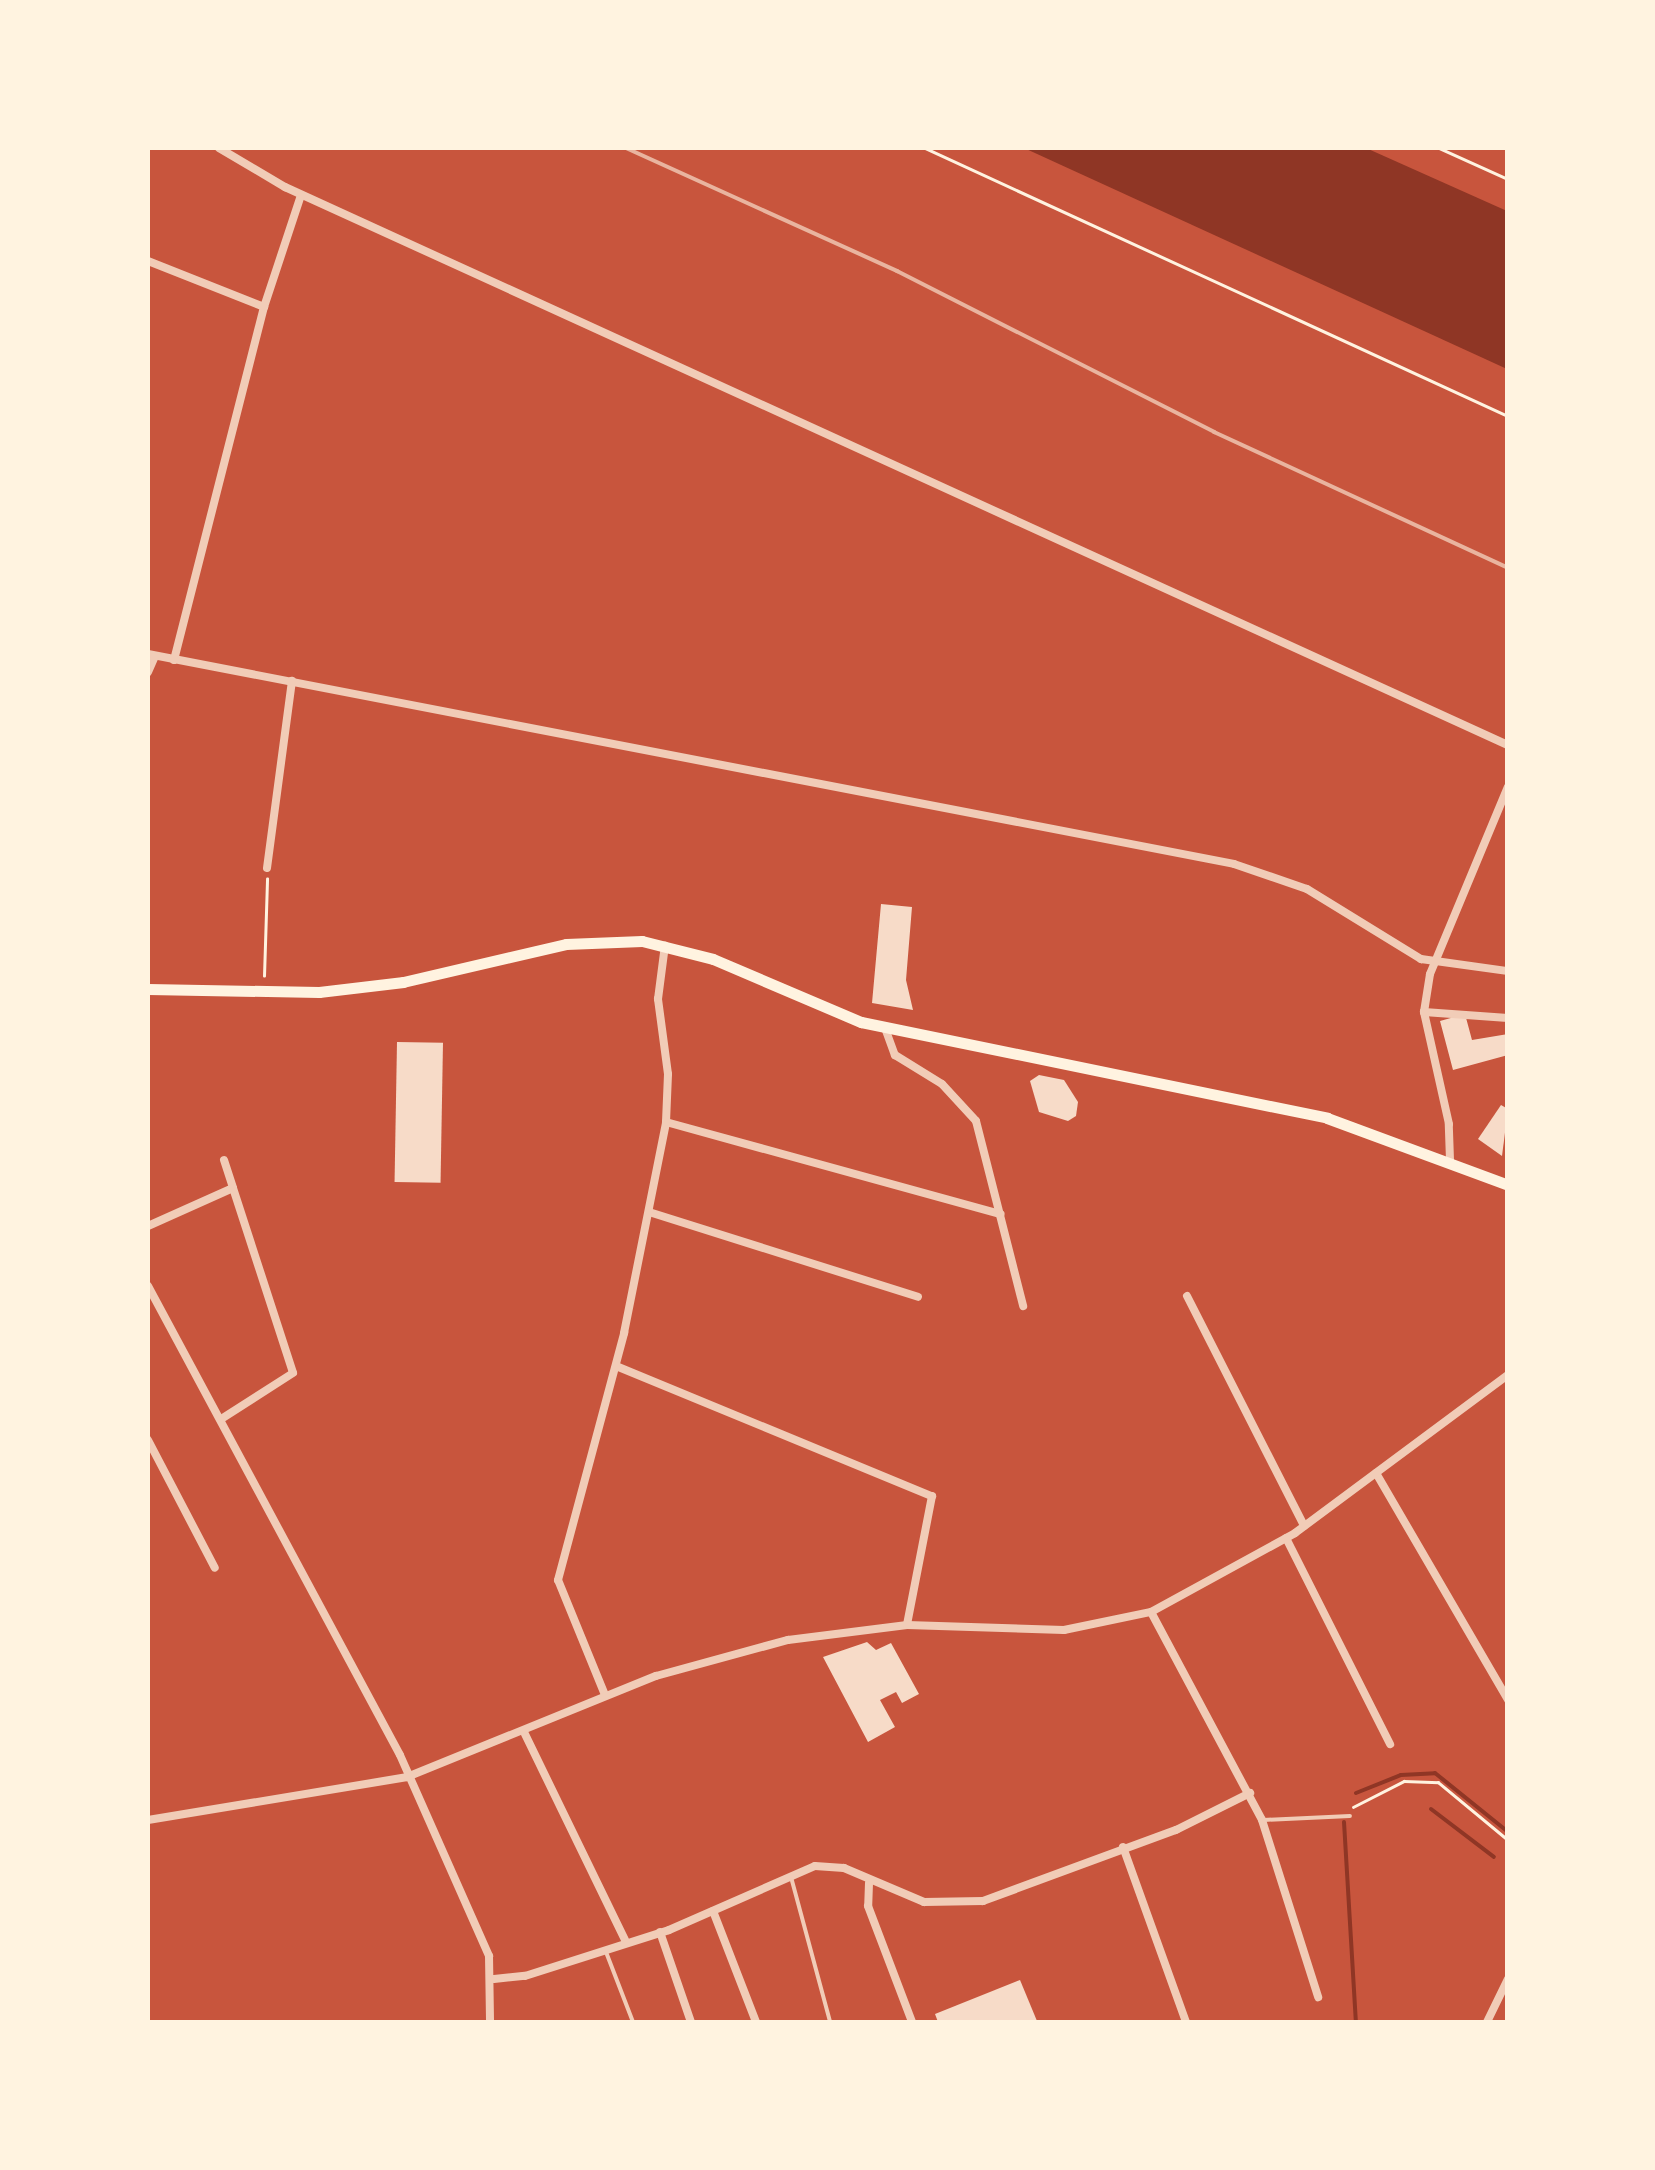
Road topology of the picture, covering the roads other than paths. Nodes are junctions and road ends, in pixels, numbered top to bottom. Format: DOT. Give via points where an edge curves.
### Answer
graph roads {
  1 [pos="219,148"];
  2 [pos="301,195"];
  3 [pos="148,261"];
  4 [pos="264,307"];
  5 [pos="152,655"];
  6 [pos="174,660"];
  7 [pos="148,672"];
  8 [pos="292,681"];
  9 [pos="1508,745"];
  10 [pos="1508,787"];
  11 [pos="267,868"];
  12 [pos="665,945"];
  13 [pos="1435,965"];
  14 [pos="1508,971"];
  15 [pos="148,989"];
  16 [pos="1424,1012"];
  17 [pos="1508,1018"];
  18 [pos="886,1028"];
  19 [pos="666,1122"];
  20 [pos="224,1160"];
  21 [pos="1450,1160"];
  22 [pos="1508,1186"];
  23 [pos="233,1188"];
  24 [pos="650,1212"];
  25 [pos="1002,1214"];
  26 [pos="148,1226"];
  27 [pos="148,1286"];
  28 [pos="1186,1296"];
  29 [pos="918,1297"];
  30 [pos="1023,1306"];
  31 [pos="616,1366"];
  32 [pos="1508,1375"];
  33 [pos="221,1419"];
  34 [pos="148,1440"];
  35 [pos="1376,1473"];
  36 [pos="1304,1526"];
  37 [pos="1286,1538"];
  38 [pos="215,1568"];
  39 [pos="1151,1612"];
  40 [pos="906,1625"];
  41 [pos="604,1695"];
  42 [pos="1508,1700"];
  43 [pos="524,1732"];
  44 [pos="1390,1744"];
  45 [pos="407,1777"];
  46 [pos="1250,1793"];
  47 [pos="1350,1816"];
  48 [pos="148,1820"];
  49 [pos="1262,1820"];
  50 [pos="1123,1848"];
  51 [pos="790,1877"];
  52 [pos="869,1884"];
  53 [pos="714,1911"];
  54 [pos="660,1932"];
  55 [pos="626,1942"];
  56 [pos="604,1948"];
  57 [pos="1508,1979"];
  58 [pos="494,1980"];
  59 [pos="1318,1997"];
  60 [pos="490,2022"];
  61 [pos="633,2022"];
  62 [pos="691,2022"];
  63 [pos="756,2022"];
  64 [pos="830,2022"];
  65 [pos="912,2022"];
  66 [pos="1186,2022"];
  67 [pos="1488,2022"];
  1 -- 2 [label="street"];
  2 -- 4 [label="street"];
  2 -- 9 [label="street"];
  3 -- 4 [label="street"];
  4 -- 6 [label="street"];
  5 -- 6 [label="street"];
  5 -- 7 [label="street"];
  6 -- 8 [label="street"];
  8 -- 11 [label="street"];
  8 -- 13 [label="street" via="1261,870 1308,889"];
  10 -- 13 [label="street"];
  12 -- 15 [label="main road" via="566,944 403,982 319,992"];
  12 -- 18 [label="main road"];
  12 -- 19 [label="street" via="658,999 668,1074"];
  13 -- 14 [label="street"];
  13 -- 16 [label="street"];
  16 -- 17 [label="street"];
  16 -- 21 [label="street" via="1449,1124"];
  18 -- 21 [label="main road" via="1327,1118"];
  18 -- 25 [label="street" via="895,1055 942,1084 976,1121"];
  19 -- 24 [label="street"];
  19 -- 25 [label="street"];
  20 -- 23 [label="street"];
  21 -- 22 [label="main road"];
  23 -- 26 [label="street"];
  23 -- 33 [label="street" via="293,1373"];
  24 -- 29 [label="street"];
  24 -- 31 [label="street"];
  25 -- 30 [label="street"];
  27 -- 33 [label="street"];
  28 -- 36 [label="street"];
  31 -- 40 [label="street" via="932,1496"];
  31 -- 41 [label="street" via="558,1580"];
  32 -- 35 [label="street"];
  33 -- 45 [label="street"];
  34 -- 38 [label="street"];
  35 -- 36 [label="street"];
  35 -- 42 [label="street"];
  36 -- 37 [label="street"];
  37 -- 39 [label="street"];
  37 -- 44 [label="street"];
  39 -- 40 [label="street" via="1064,1630"];
  39 -- 46 [label="street"];
  40 -- 41 [label="street" via="745,1650"];
  41 -- 43 [label="street"];
  43 -- 45 [label="street"];
  43 -- 55 [label="street"];
  45 -- 48 [label="street"];
  45 -- 58 [label="street"];
  46 -- 49 [label="street"];
  46 -- 50 [label="street"];
  47 -- 49 [label="lane"];
  49 -- 59 [label="street"];
  50 -- 52 [label="street" via="983,1901 924,1902"];
  50 -- 66 [label="street"];
  51 -- 52 [label="street" via="815,1866 844,1868"];
  51 -- 53 [label="street"];
  51 -- 64 [label="lane"];
  52 -- 65 [label="street" via="868,1906"];
  53 -- 54 [label="street"];
  53 -- 63 [label="street"];
  54 -- 55 [label="street"];
  54 -- 62 [label="street"];
  55 -- 56 [label="street"];
  56 -- 58 [label="street"];
  56 -- 61 [label="lane"];
  57 -- 67 [label="street"];
  58 -- 60 [label="street"];
}
